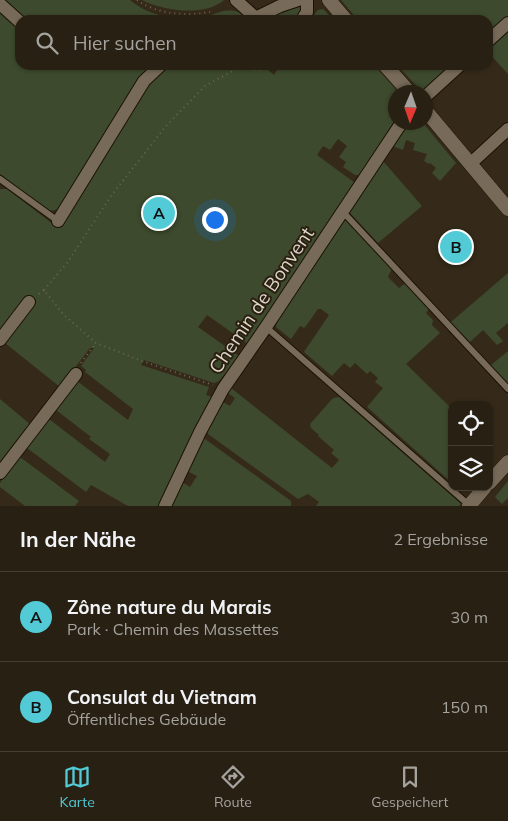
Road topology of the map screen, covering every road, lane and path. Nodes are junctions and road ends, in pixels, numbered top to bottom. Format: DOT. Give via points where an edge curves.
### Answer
graph roads {
  1 [pos="137,0"];
  2 [pos="236,0"];
  3 [pos="298,0"];
  4 [pos="307,0"];
  5 [pos="329,0"];
  6 [pos="0,4"];
  7 [pos="210,12"];
  8 [pos="249,15"];
  9 [pos="261,15"];
  10 [pos="305,15"];
  11 [pos="342,15"];
  12 [pos="15,18"];
  13 [pos="508,23"];
  14 [pos="493,36"];
  15 [pos="156,70"];
  16 [pos="234,70"];
  17 [pos="389,70"];
  18 [pos="455,70"];
  19 [pos="403,85"];
  20 [pos="433,90"];
  21 [pos="433,119"];
  22 [pos="508,129"];
  23 [pos="397,130"];
  24 [pos="470,164"];
  25 [pos="0,179"];
  26 [pos="508,209"];
  27 [pos="343,212"];
  28 [pos="58,222"];
  29 [pos="44,290"];
  30 [pos="29,302"];
  31 [pos="266,327"];
  32 [pos="0,340"];
  33 [pos="96,342"];
  34 [pos="76,374"];
  35 [pos="223,389"];
  36 [pos="508,389"];
  37 [pos="508,462"];
  38 [pos="0,473"];
  39 [pos="493,479"];
  40 [pos="482,491"];
  41 [pos="165,506"];
  42 [pos="469,506"];
  1 -- 7 [label="path" via="161,11 182,15"];
  2 -- 8 [label="street"];
  3 -- 9 [label="street"];
  4 -- 10 [label="street"];
  5 -- 11 [label="street"];
  6 -- 12 [label="street"];
  13 -- 14 [label="street"];
  15 -- 28 [label="street" via="144,81"];
  16 -- 29 [label="path" via="205,86 166,126"];
  17 -- 19 [label="street"];
  18 -- 20 [label="street"];
  21 -- 24 [label="street"];
  22 -- 24 [label="street"];
  23 -- 27 [label="street, Chemin de Bonvent"];
  24 -- 26 [label="street"];
  25 -- 28 [label="lane"];
  27 -- 31 [label="street, Chemin de Bonvent"];
  27 -- 36 [label="lane"];
  29 -- 30 [label="path"];
  29 -- 33 [label="path" via="63,314"];
  30 -- 32 [label="street"];
  31 -- 35 [label="street, Chemin de Bonvent"];
  31 -- 42 [label="lane"];
  33 -- 34 [label="path"];
  33 -- 35 [label="path"];
  34 -- 38 [label="street"];
  35 -- 41 [label="street, Chemin de Bonvent"];
  37 -- 39 [label="street"];
  40 -- 42 [label="street"];
}
